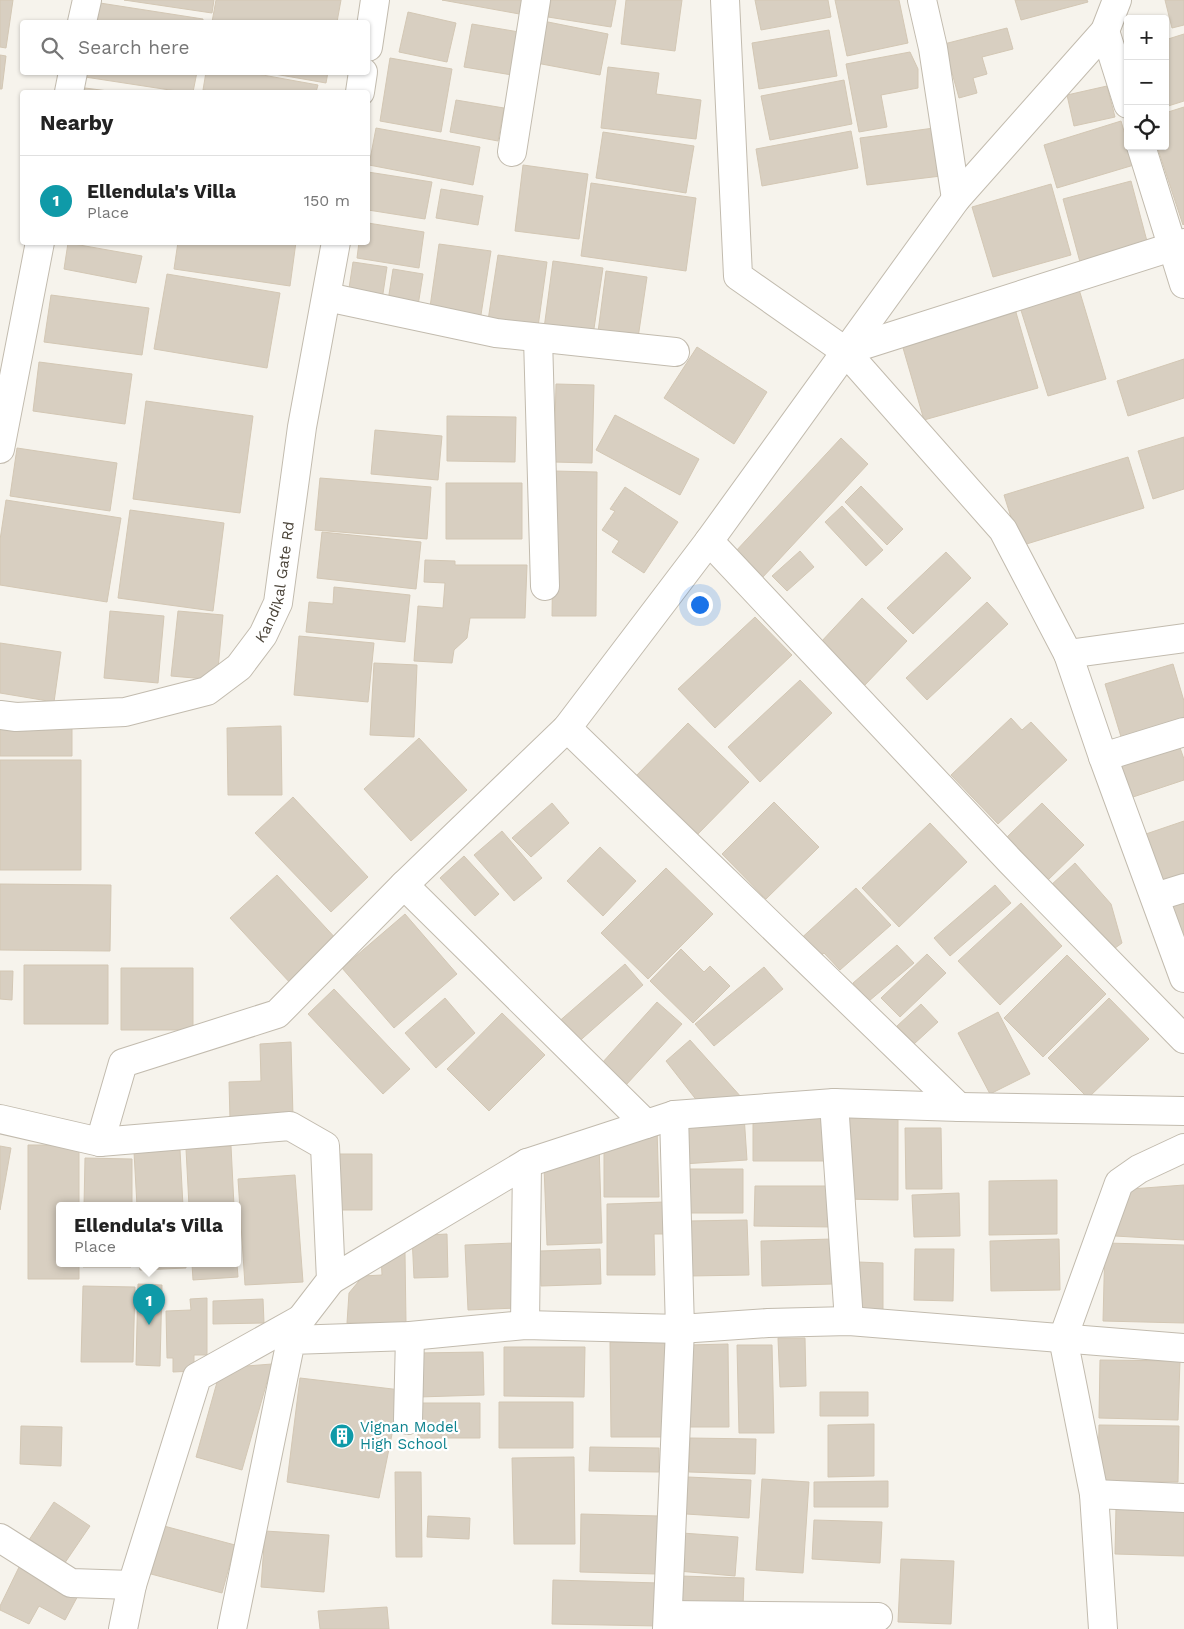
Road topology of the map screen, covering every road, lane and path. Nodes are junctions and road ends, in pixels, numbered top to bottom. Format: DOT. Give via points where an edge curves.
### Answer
graph roads {
  1 [pos="86,0"];
  2 [pos="375,0"];
  3 [pos="536,0"];
  4 [pos="725,0"];
  5 [pos="922,0"];
  6 [pos="1117,0"];
  7 [pos="82,20"];
  8 [pos="1105,31"];
  9 [pos="370,34"];
  10 [pos="72,75"];
  11 [pos="363,75"];
  12 [pos="69,90"];
  13 [pos="360,90"];
  14 [pos="1124,91"];
  15 [pos="1142,150"];
  16 [pos="512,152"];
  17 [pos="956,200"];
  18 [pos="39,245"];
  19 [pos="336,245"];
  20 [pos="1178,245"];
  21 [pos="1184,284"];
  22 [pos="327,297"];
  23 [pos="538,338"];
  24 [pos="845,351"];
  25 [pos="675,352"];
  26 [pos="0,449"];
  27 [pos="709,541"];
  28 [pos="545,586"];
  29 [pos="1184,638"];
  30 [pos="1068,654"];
  31 [pos="0,715"];
  32 [pos="567,728"];
  33 [pos="1184,732"];
  34 [pos="1103,757"];
  35 [pos="404,885"];
  36 [pos="1184,888"];
  37 [pos="1155,897"];
  38 [pos="1184,978"];
  39 [pos="1184,1030"];
  40 [pos="1184,1039"];
  41 [pos="1184,1046"];
  42 [pos="834,1103"];
  43 [pos="959,1107"];
  44 [pos="1184,1110"];
  45 [pos="674,1115"];
  46 [pos="0,1118"];
  47 [pos="646,1124"];
  48 [pos="100,1142"];
  49 [pos="1184,1148"];
  50 [pos="527,1163"];
  51 [pos="1184,1168"];
  52 [pos="1139,1169"];
  53 [pos="331,1280"];
  54 [pos="848,1321"];
  55 [pos="525,1325"];
  56 [pos="296,1329"];
  57 [pos="680,1329"];
  58 [pos="410,1336"];
  59 [pos="1063,1338"];
  60 [pos="1184,1348"];
  61 [pos="408,1420"];
  62 [pos="1094,1494"];
  63 [pos="1184,1498"];
  64 [pos="0,1538"];
  65 [pos="132,1585"];
  66 [pos="878,1617"];
  67 [pos="668,1622"];
  68 [pos="124,1629"];
  69 [pos="232,1629"];
  70 [pos="1102,1629"];
  1 -- 7 [label="street"];
  2 -- 9 [label="street"];
  3 -- 16 [label="street"];
  4 -- 24 [label="street" via="738,276"];
  5 -- 17 [label="street" via="933,48"];
  6 -- 8 [label="street"];
  8 -- 14 [label="street"];
  8 -- 17 [label="street"];
  10 -- 12 [label="street"];
  11 -- 13 [label="street"];
  15 -- 20 [label="street"];
  17 -- 24 [label="street"];
  18 -- 26 [label="street"];
  19 -- 22 [label="street, Kandikal Gate Rd"];
  20 -- 21 [label="street"];
  20 -- 24 [label="street"];
  22 -- 23 [label="street" via="496,333"];
  22 -- 31 [label="street, Kandikal Gate Rd" via="302,427 278,603 263,635 239,667 207,691 125,712"];
  23 -- 25 [label="street"];
  23 -- 28 [label="street"];
  24 -- 27 [label="street"];
  24 -- 30 [label="street" via="1003,530"];
  27 -- 32 [label="street"];
  27 -- 40 [label="street"];
  29 -- 30 [label="street"];
  30 -- 34 [label="street"];
  32 -- 35 [label="street"];
  32 -- 43 [label="street"];
  33 -- 34 [label="street"];
  34 -- 37 [label="street"];
  35 -- 47 [label="street"];
  35 -- 48 [label="street" via="277,1014 123,1063"];
  36 -- 37 [label="street"];
  37 -- 38 [label="street"];
  39 -- 40 [label="street"];
  40 -- 41 [label="street"];
  42 -- 43 [label="street"];
  42 -- 45 [label="street"];
  42 -- 54 [label="street"];
  43 -- 44 [label="street"];
  45 -- 47 [label="street"];
  45 -- 57 [label="street"];
  46 -- 48 [label="street"];
  47 -- 50 [label="street"];
  48 -- 53 [label="street" via="290,1126 325,1146"];
  49 -- 52 [label="street"];
  50 -- 53 [label="street"];
  50 -- 55 [label="street"];
  51 -- 52 [label="street"];
  52 -- 59 [label="street" via="1119,1183"];
  53 -- 56 [label="street"];
  54 -- 57 [label="street"];
  54 -- 59 [label="street"];
  55 -- 57 [label="street"];
  55 -- 58 [label="street"];
  56 -- 58 [label="street"];
  56 -- 65 [label="street" via="197,1377"];
  56 -- 69 [label="street"];
  57 -- 67 [label="street"];
  58 -- 61 [label="street"];
  59 -- 60 [label="street"];
  59 -- 62 [label="street"];
  62 -- 63 [label="street"];
  62 -- 70 [label="street"];
  64 -- 65 [label="street" via="71,1583"];
  65 -- 68 [label="street"];
  66 -- 67 [label="street"];
}
